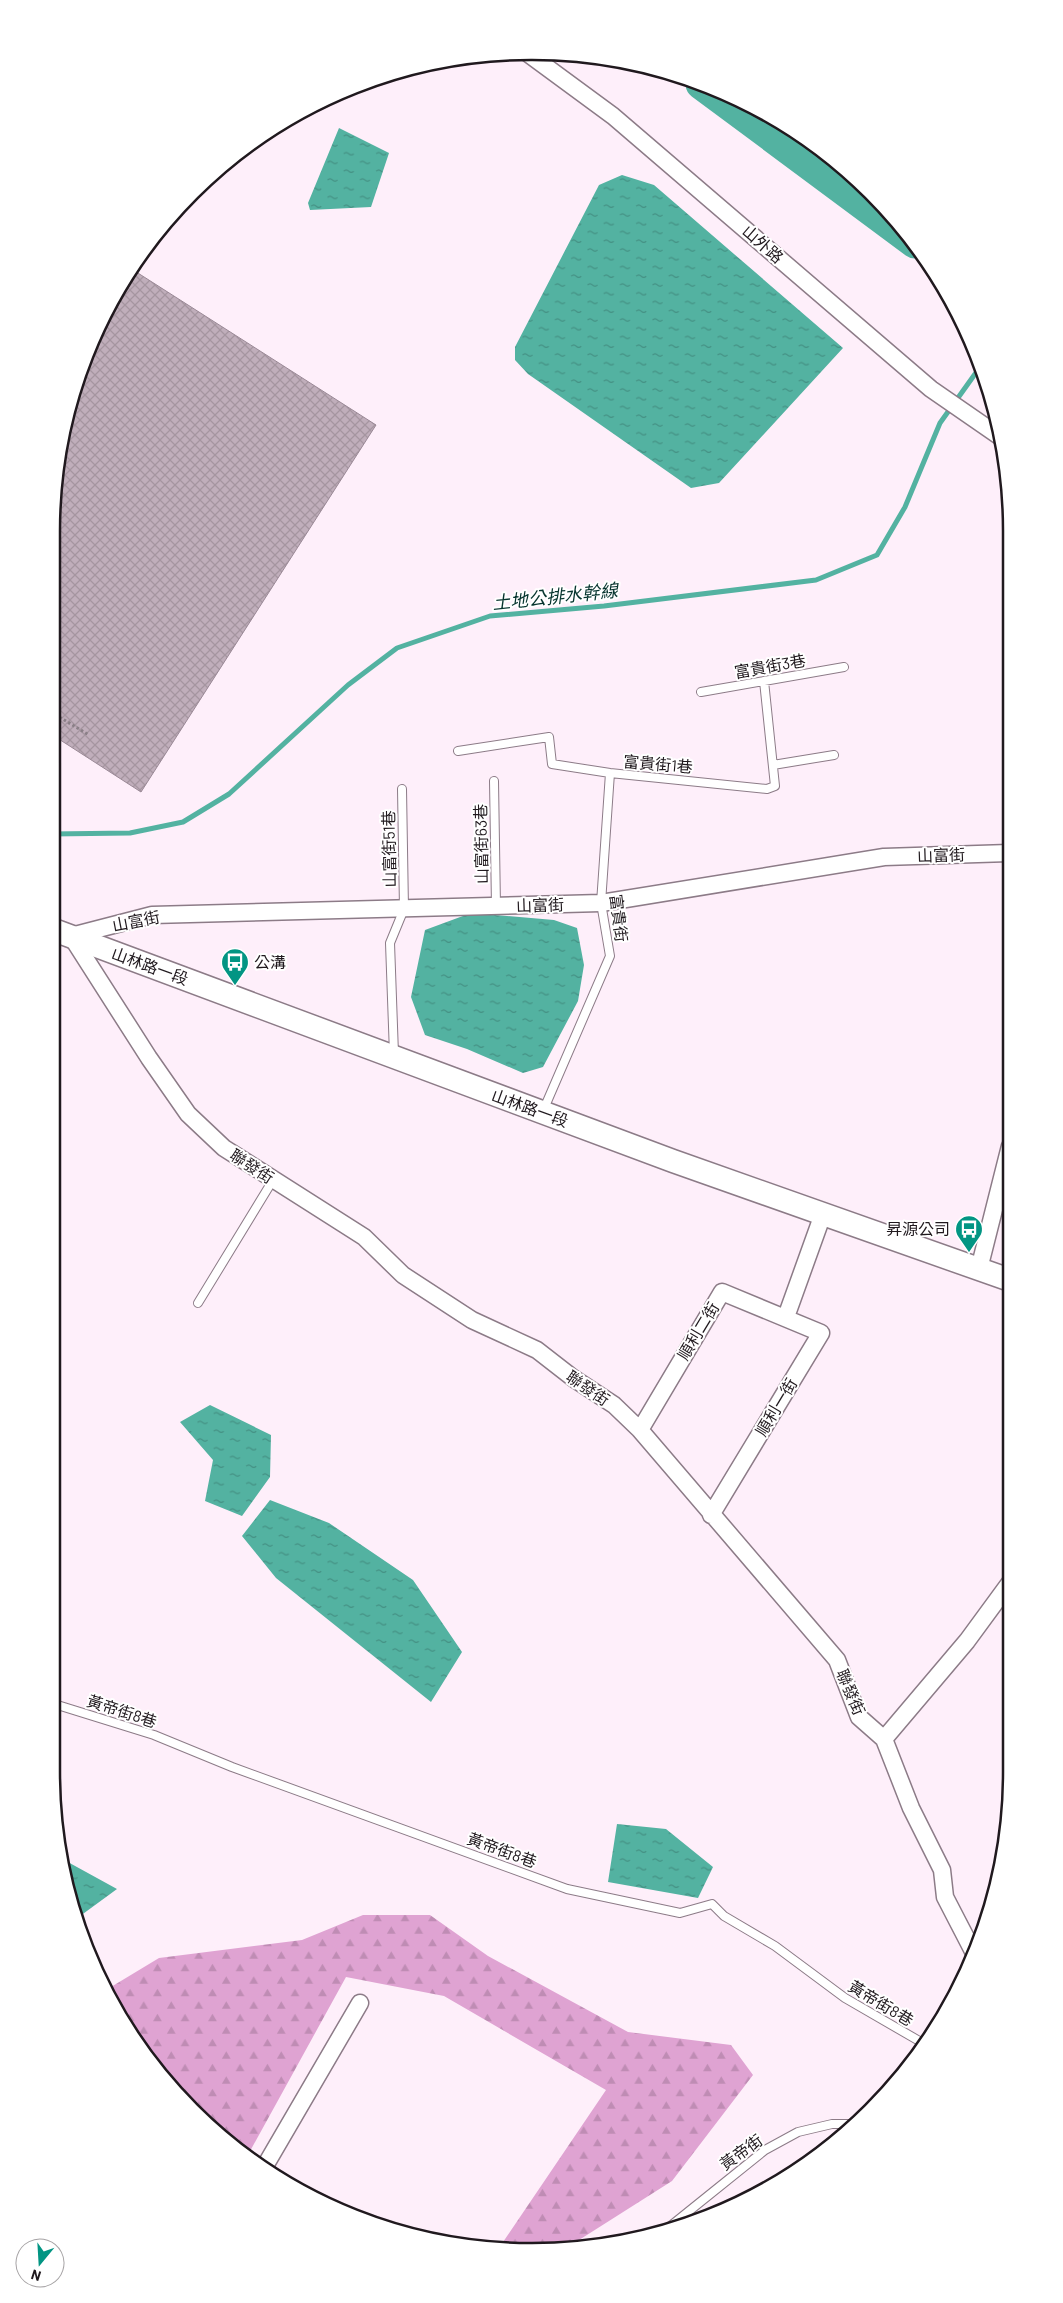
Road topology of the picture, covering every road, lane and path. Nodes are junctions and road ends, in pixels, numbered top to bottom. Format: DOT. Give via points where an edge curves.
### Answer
graph roads {
  1 [pos="537,60"];
  2 [pos="992,431"];
  3 [pos="844,667"];
  4 [pos="764,681"];
  5 [pos="701,692"];
  6 [pos="60,717"];
  7 [pos="89,735"];
  8 [pos="458,751"];
  9 [pos="834,755"];
  10 [pos="773,766"];
  11 [pos="610,773"];
  12 [pos="494,781"];
  13 [pos="402,789"];
  14 [pos="1003,853"];
  15 [pos="601,903"];
  16 [pos="496,907"];
  17 [pos="404,909"];
  18 [pos="61,933"];
  19 [pos="394,1057"];
  20 [pos="542,1112"];
  21 [pos="1003,1174"];
  22 [pos="273,1180"];
  23 [pos="822,1214"];
  24 [pos="979,1269"];
  25 [pos="1003,1278"];
  26 [pos="198,1303"];
  27 [pos="786,1317"];
  28 [pos="640,1430"];
  29 [pos="711,1515"];
  30 [pos="1003,1592"];
  31 [pos="60,1706"];
  32 [pos="884,1738"];
  33 [pos="970,1945"];
  34 [pos="360,2003"];
  35 [pos="919,2041"];
  36 [pos="844,2124"];
  37 [pos="267,2162"];
  38 [pos="680,2219"];
  1 -- 2 [label="street, 山外路" via="613,116 931,389"];
  3 -- 4 [label="lane, 富貴街3巷"];
  4 -- 5 [label="lane, 富貴街3巷"];
  4 -- 10 [label="lane, 富貴街1巷"];
  6 -- 7 [label="path"];
  8 -- 11 [label="lane, 富貴街1巷" via="549,737 552,764"];
  9 -- 10 [label="lane"];
  10 -- 11 [label="lane, 富貴街1巷" via="775,786 767,789"];
  11 -- 15 [label="lane, 富貴街"];
  12 -- 16 [label="lane, 山富街63巷"];
  13 -- 17 [label="lane, 山富街51巷"];
  14 -- 15 [label="street, 山富街" via="884,857"];
  15 -- 16 [label="street, 山富街"];
  15 -- 20 [label="lane, 富貴街" via="610,956"];
  16 -- 17 [label="street, 山富街"];
  17 -- 18 [label="street, 山富街" via="152,916"];
  17 -- 19 [label="lane" via="390,944"];
  18 -- 19 [label="main road, 山林路一段"];
  18 -- 22 [label="street, 聯發街" via="188,1114 224,1148"];
  19 -- 20 [label="main road, 山林路一段"];
  20 -- 23 [label="main road, 山林路一段"];
  21 -- 24 [label="street"];
  22 -- 26 [label="lane"];
  22 -- 28 [label="street, 聯發街" via="364,1237 403,1276 472,1320 537,1350 614,1405"];
  23 -- 24 [label="main road, 山林路一段"];
  23 -- 27 [label="street"];
  24 -- 25 [label="main road, 山林路一段"];
  27 -- 28 [label="street, 順利二街" via="722,1292"];
  27 -- 29 [label="street, 順利一街" via="821,1333"];
  28 -- 29 [label="street, 聯發街"];
  29 -- 32 [label="street, 聯發街" via="837,1660 859,1717"];
  30 -- 32 [label="street" via="967,1641"];
  31 -- 35 [label="lane, 黃帝街8巷" via="154,1735 232,1767 567,1888 680,1913 712,1904 724,1916 775,1946 845,1998"];
  32 -- 33 [label="street, 聯發街" via="911,1808 942,1870 946,1898"];
  34 -- 37 [label="street"];
  36 -- 38 [label="lane, 黃帝街" via="798,2132 765,2150"];
}
